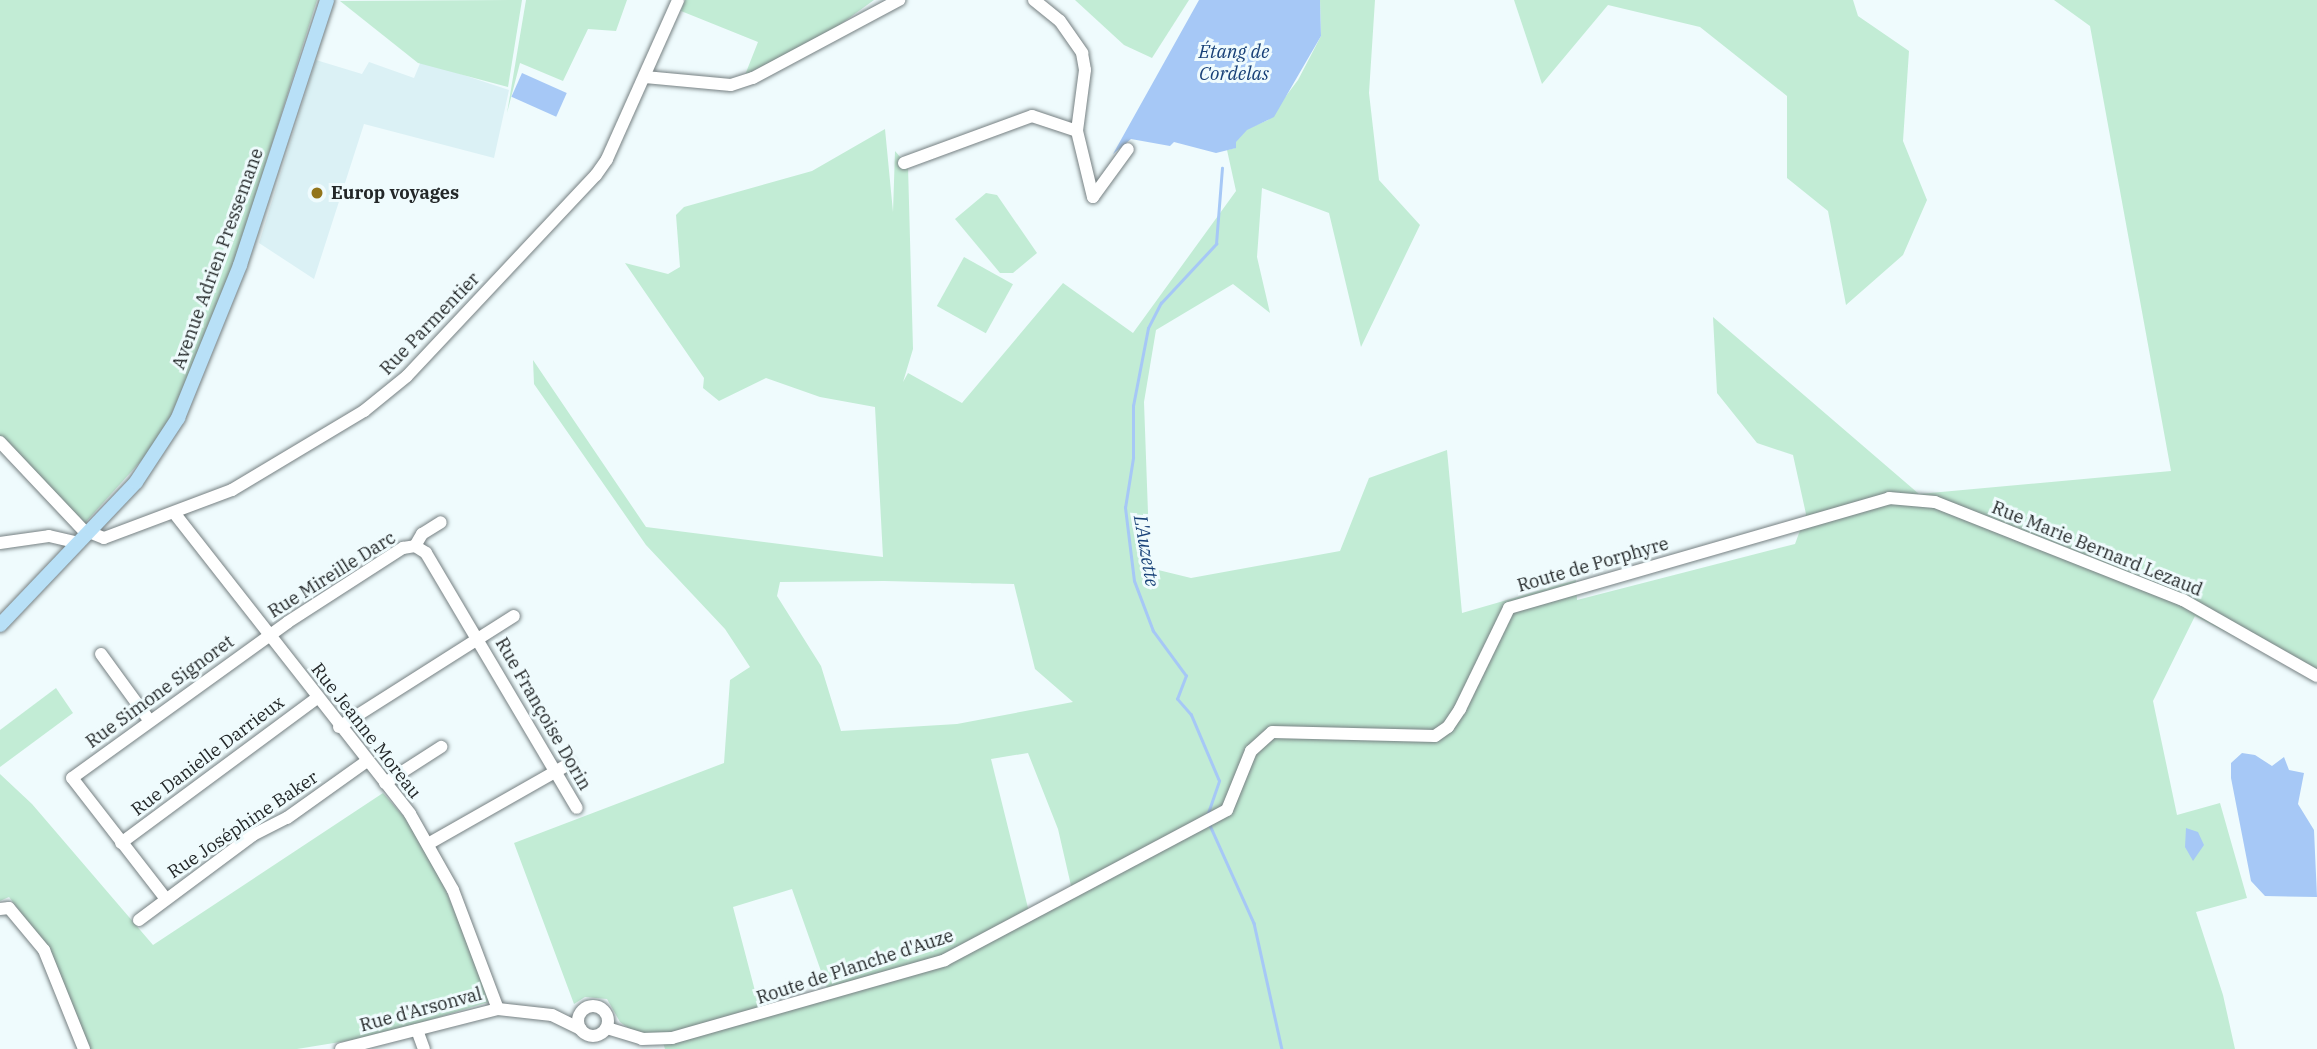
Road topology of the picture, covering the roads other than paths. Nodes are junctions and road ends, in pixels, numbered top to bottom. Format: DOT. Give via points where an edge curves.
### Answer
graph roads {
  1 [pos="327,0"];
  2 [pos="678,0"];
  3 [pos="898,0"];
  4 [pos="1034,0"];
  5 [pos="645,78"];
  6 [pos="1077,131"];
  7 [pos="1128,149"];
  8 [pos="904,163"];
  9 [pos="0,442"];
  10 [pos="1935,502"];
  11 [pos="175,514"];
  12 [pos="441,522"];
  13 [pos="85,536"];
  14 [pos="0,543"];
  15 [pos="415,546"];
  16 [pos="514,617"];
  17 [pos="0,625"];
  18 [pos="270,635"];
  19 [pos="479,638"];
  20 [pos="101,654"];
  21 [pos="2317,676"];
  22 [pos="317,698"];
  23 [pos="149,720"];
  24 [pos="339,727"];
  25 [pos="441,747"];
  26 [pos="367,761"];
  27 [pos="569,764"];
  28 [pos="555,772"];
  29 [pos="385,783"];
  30 [pos="577,807"];
  31 [pos="1207,821"];
  32 [pos="121,843"];
  33 [pos="428,844"];
  34 [pos="166,899"];
  35 [pos="0,909"];
  36 [pos="139,920"];
  37 [pos="498,1009"];
  38 [pos="584,1010"];
  39 [pos="552,1015"];
  40 [pos="607,1028"];
  41 [pos="417,1030"];
  42 [pos="589,1038"];
  43 [pos="84,1049"];
  44 [pos="341,1049"];
  45 [pos="424,1049"];
  1 -- 13 [label="main road, Avenue Adrien Pressemane" via="207,354 158,452"];
  2 -- 5 [label="street, Rue Parmentier"];
  3 -- 5 [label="street" via="753,78 731,85"];
  4 -- 6 [label="street" via="1060,21 1082,52 1085,70"];
  5 -- 11 [label="street, Rue Parmentier" via="596,175 407,376 364,411 255,478"];
  6 -- 7 [label="street" via="1093,197"];
  6 -- 8 [label="street" via="1032,116"];
  9 -- 13 [label="street"];
  10 -- 21 [label="street, Rue Marie Bernard Lezaud" via="2183,600"];
  10 -- 31 [label="street, Route de Porphyre" via="1889,498 1509,608 1448,727 1424,739 1272,732 1251,751 1227,810"];
  11 -- 13 [label="street, Rue Parmentier" via="104,538"];
  11 -- 18 [label="street, Rue Jeanne Moreau"];
  12 -- 15 [label="street, Rue Mireille Darc" via="422,534"];
  13 -- 14 [label="street, Rue Parmentier"];
  13 -- 17 [label="main road, Avenue Adrien Pressemane"];
  15 -- 18 [label="street, Rue Mireille Darc" via="403,548"];
  15 -- 19 [label="street, Rue Mireille Darc" via="426,553"];
  16 -- 19 [label="street"];
  18 -- 22 [label="street, Rue Jeanne Moreau"];
  18 -- 23 [label="street, Rue Simone Signoret"];
  19 -- 24 [label="street"];
  19 -- 28 [label="street, Rue Françoise Dorin"];
  20 -- 23 [label="street"];
  22 -- 24 [label="street, Rue Jeanne Moreau"];
  22 -- 32 [label="street, Rue Danielle Darrieux"];
  23 -- 32 [label="street, Rue Simone Signoret" via="72,778"];
  24 -- 26 [label="street, Rue Jeanne Moreau"];
  25 -- 29 [label="street"];
  26 -- 29 [label="street, Rue Jeanne Moreau"];
  26 -- 34 [label="street, Rue Joséphine Baker"];
  27 -- 28 [label="street"];
  28 -- 30 [label="street, Rue Françoise Dorin"];
  28 -- 33 [label="street"];
  29 -- 33 [label="street, Rue Jeanne Moreau"];
  31 -- 40 [label="street, Route de Planche d'Auze" via="944,960 685,1035 652,1040"];
  32 -- 34 [label="street"];
  33 -- 37 [label="street, Rue Jeanne Moreau" via="453,891"];
  34 -- 36 [label="street, Rue Joséphine Baker"];
  35 -- 43 [label="street" via="9,908 44,950"];
  37 -- 39 [label="street, Rue d'Arsonval"];
  37 -- 41 [label="street, Rue d'Arsonval"];
  38 -- 39 [label="street, Rue d'Arsonval"];
  38 -- 40 [label="street" via="601,1008 607,1015"];
  38 -- 42 [label="street" via="579,1017"];
  39 -- 42 [label="street, Rue d'Arsonval"];
  40 -- 42 [label="street"];
  41 -- 44 [label="street, Rue d'Arsonval"];
  41 -- 45 [label="street"];
}
